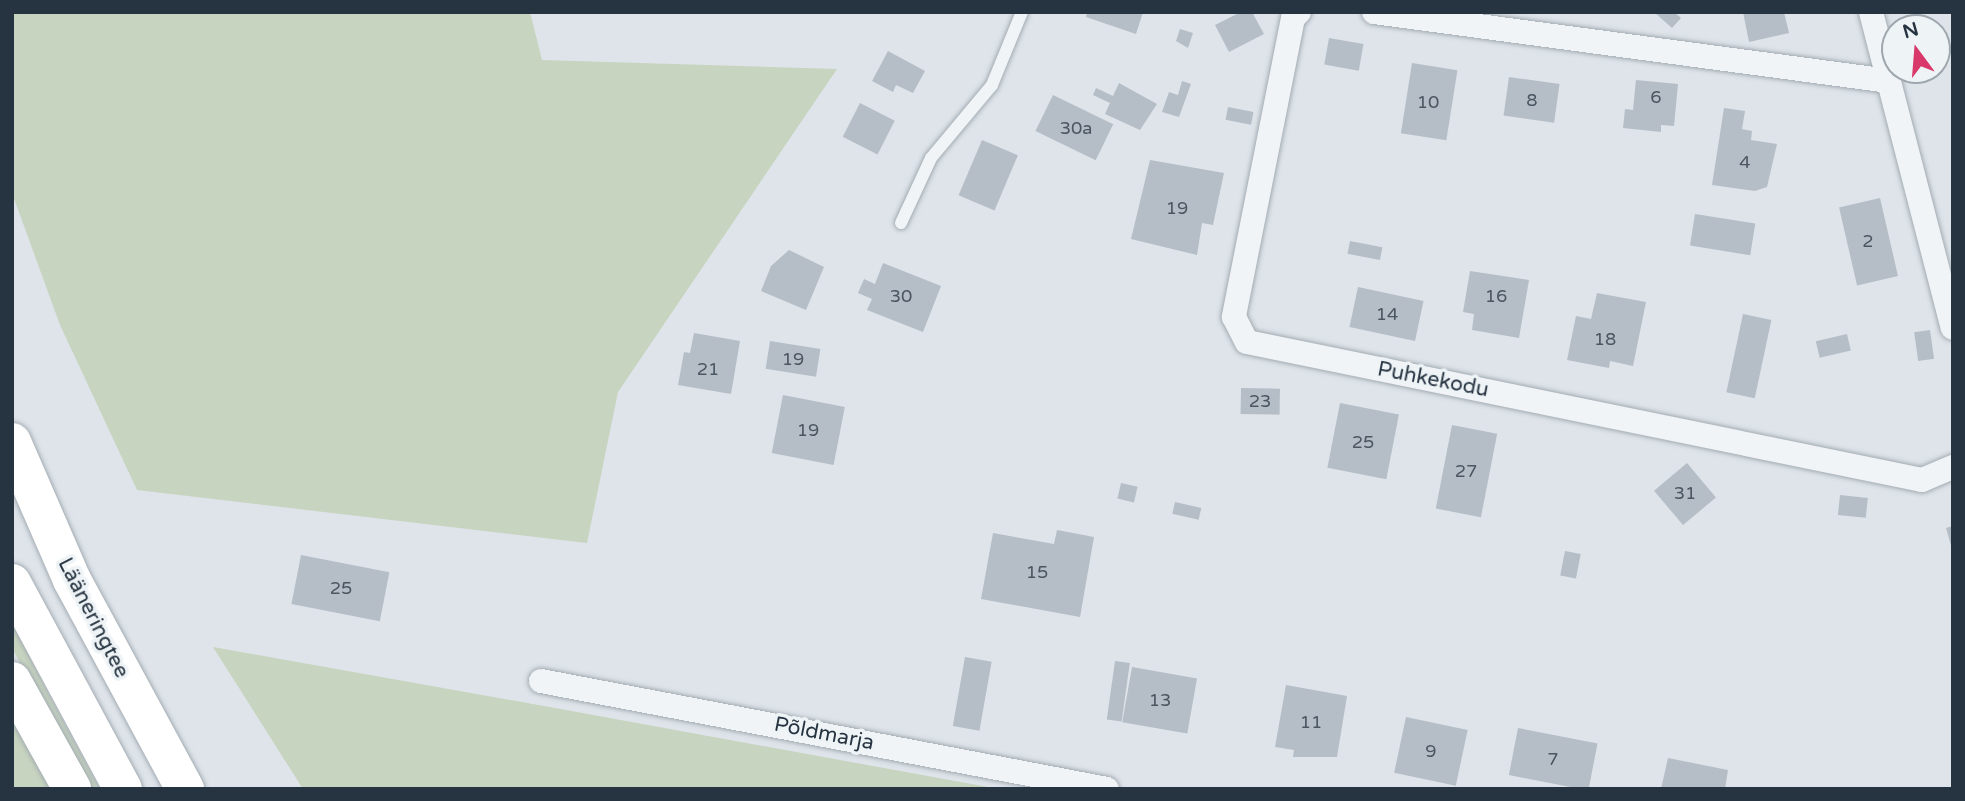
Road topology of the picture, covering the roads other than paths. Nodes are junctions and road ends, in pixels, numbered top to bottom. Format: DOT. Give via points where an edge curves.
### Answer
graph roads {
  1 [pos="1022,12"];
  2 [pos="1299,12"];
  3 [pos="1374,12"];
  4 [pos="1871,12"];
  5 [pos="1881,50"];
  6 [pos="1881,80"];
  7 [pos="1890,84"];
  8 [pos="901,223"];
  9 [pos="1953,328"];
  10 [pos="12,442"];
  11 [pos="1953,467"];
  12 [pos="12,583"];
  13 [pos="12,681"];
  14 [pos="541,681"];
  15 [pos="72,789"];
  16 [pos="123,789"];
  17 [pos="185,789"];
  18 [pos="1107,789"];
  1 -- 8 [label="lane" via="992,85 931,158"];
  2 -- 11 [label="street, Puhkekodu" via="1293,18 1234,317 1247,342 1922,480"];
  3 -- 6 [label="street"];
  4 -- 5 [label="street"];
  7 -- 9 [label="street"];
  10 -- 17 [label="highway, Lääneringtee" via="72,580"];
  12 -- 16 [label="highway"];
  13 -- 15 [label="highway"];
  14 -- 18 [label="street, Põldmarja"];
}
